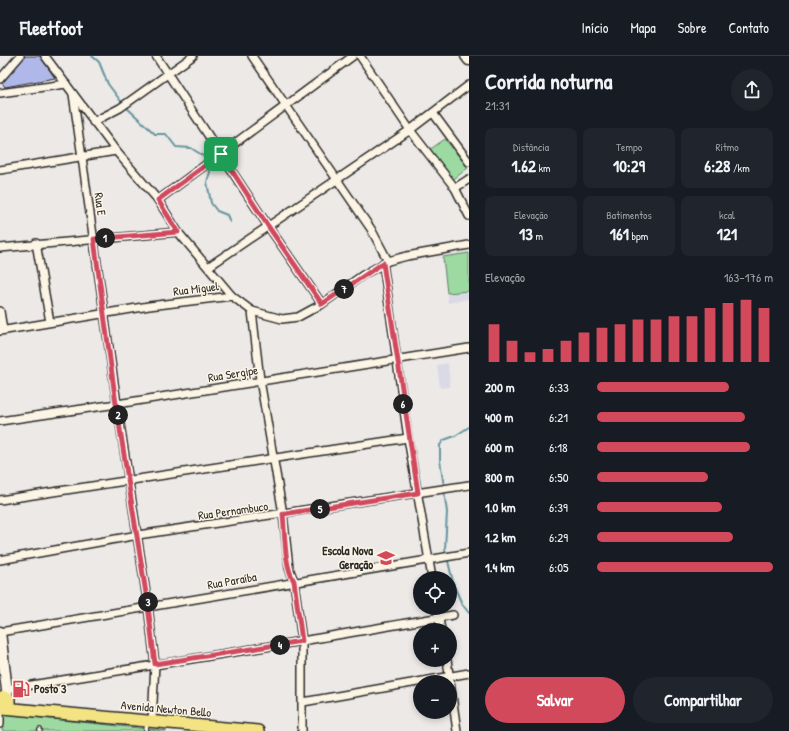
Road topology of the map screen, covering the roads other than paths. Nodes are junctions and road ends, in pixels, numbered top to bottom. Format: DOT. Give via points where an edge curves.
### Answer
graph roads {
  1 [pos="20,56"];
  2 [pos="45,56"];
  3 [pos="156,56"];
  4 [pos="193,56"];
  5 [pos="252,56"];
  6 [pos="353,56"];
  7 [pos="360,56"];
  8 [pos="466,56"];
  9 [pos="469,60"];
  10 [pos="168,74"];
  11 [pos="0,79"];
  12 [pos="66,84"];
  13 [pos="469,85"];
  14 [pos="0,94"];
  15 [pos="73,94"];
  16 [pos="288,105"];
  17 [pos="433,113"];
  18 [pos="93,122"];
  19 [pos="410,130"];
  20 [pos="116,151"];
  21 [pos="221,154"];
  22 [pos="82,157"];
  23 [pos="469,162"];
  24 [pos="0,170"];
  25 [pos="469,179"];
  26 [pos="338,180"];
  27 [pos="455,188"];
  28 [pos="158,200"];
  29 [pos="469,216"];
  30 [pos="268,226"];
  31 [pos="178,232"];
  32 [pos="94,239"];
  33 [pos="36,243"];
  34 [pos="469,245"];
  35 [pos="0,248"];
  36 [pos="385,262"];
  37 [pos="208,267"];
  38 [pos="232,296"];
  39 [pos="322,304"];
  40 [pos="0,311"];
  41 [pos="252,311"];
  42 [pos="105,314"];
  43 [pos="50,322"];
  44 [pos="2,330"];
  45 [pos="469,348"];
  46 [pos="397,359"];
  47 [pos="260,380"];
  48 [pos="116,404"];
  49 [pos="0,421"];
  50 [pos="408,438"];
  51 [pos="274,458"];
  52 [pos="129,482"];
  53 [pos="469,485"];
  54 [pos="418,493"];
  55 [pos="0,500"];
  56 [pos="283,514"];
  57 [pos="138,536"];
  58 [pos="469,553"];
  59 [pos="428,559"];
  60 [pos="0,560"];
  61 [pos="431,571"];
  62 [pos="294,581"];
  63 [pos="148,606"];
  64 [pos="453,615"];
  65 [pos="439,617"];
  66 [pos="440,623"];
  67 [pos="0,632"];
  68 [pos="302,641"];
  69 [pos="155,664"];
  70 [pos="469,674"];
  71 [pos="457,675"];
  72 [pos="413,683"];
  73 [pos="3,701"];
  74 [pos="303,702"];
  75 [pos="455,719"];
  76 [pos="0,724"];
  77 [pos="148,724"];
  78 [pos="258,731"];
  79 [pos="302,731"];
  80 [pos="457,731"];
  1 -- 11 [label="street"];
  2 -- 12 [label="street"];
  3 -- 10 [label="street"];
  4 -- 10 [label="street"];
  5 -- 16 [label="street"];
  6 -- 16 [label="street"];
  7 -- 19 [label="street"];
  8 -- 9 [label="street"];
  10 -- 18 [label="street" via="120,108"];
  10 -- 21 [label="street"];
  12 -- 14 [label="street"];
  12 -- 15 [label="street"];
  13 -- 17 [label="street"];
  15 -- 18 [label="street"];
  15 -- 22 [label="street, Rua E"];
  16 -- 21 [label="street"];
  16 -- 26 [label="street"];
  17 -- 19 [label="street"];
  17 -- 23 [label="street"];
  18 -- 20 [label="street"];
  19 -- 26 [label="street"];
  19 -- 27 [label="street"];
  20 -- 22 [label="street"];
  20 -- 28 [label="street"];
  21 -- 28 [label="street"];
  21 -- 30 [label="street"];
  22 -- 24 [label="street"];
  22 -- 32 [label="street, Rua E"];
  25 -- 27 [label="street"];
  26 -- 30 [label="street"];
  26 -- 36 [label="street" via="371,229"];
  27 -- 29 [label="street"];
  28 -- 31 [label="street"];
  30 -- 37 [label="street"];
  30 -- 39 [label="street"];
  31 -- 32 [label="street"];
  31 -- 37 [label="street"];
  32 -- 33 [label="street"];
  32 -- 42 [label="street, Rua E"];
  33 -- 35 [label="street"];
  33 -- 43 [label="street"];
  34 -- 36 [label="street, Rua Miguel"];
  36 -- 39 [label="street, Rua Miguel"];
  36 -- 46 [label="street"];
  37 -- 38 [label="street"];
  38 -- 41 [label="street, Rua Miguel"];
  38 -- 42 [label="street, Rua Miguel"];
  39 -- 41 [label="street, Rua Miguel" via="307,314 282,319"];
  40 -- 44 [label="street"];
  41 -- 47 [label="street"];
  42 -- 43 [label="street, Rua Miguel"];
  42 -- 48 [label="street, Rua E"];
  43 -- 44 [label="street, Rua Miguel"];
  45 -- 46 [label="street, Rua Sergipe"];
  46 -- 47 [label="street, Rua Sergipe"];
  46 -- 50 [label="street"];
  47 -- 48 [label="street, Rua Sergipe"];
  47 -- 51 [label="street"];
  48 -- 49 [label="street, Rua Sergipe"];
  48 -- 52 [label="street, Rua E"];
  50 -- 51 [label="street"];
  50 -- 54 [label="street"];
  51 -- 52 [label="street"];
  51 -- 56 [label="street"];
  52 -- 55 [label="street"];
  52 -- 57 [label="street, Rua E"];
  53 -- 54 [label="street, Rua Pernambuco"];
  54 -- 56 [label="street, Rua Pernambuco"];
  54 -- 59 [label="street"];
  56 -- 57 [label="street, Rua Pernambuco"];
  56 -- 62 [label="street" via="289,568"];
  57 -- 60 [label="street, Rua Pernambuco"];
  57 -- 63 [label="street, Rua E"];
  58 -- 59 [label="street, Rua Paraíba"];
  59 -- 61 [label="street"];
  59 -- 62 [label="street, Rua Paraíba"];
  62 -- 63 [label="street, Rua Paraíba"];
  62 -- 68 [label="street"];
  63 -- 67 [label="street, Rua Paraíba"];
  63 -- 69 [label="street, Rua E"];
  64 -- 65 [label="street"];
  65 -- 66 [label="street"];
  65 -- 68 [label="street"];
  67 -- 73 [label="street"];
  68 -- 69 [label="street"];
  68 -- 74 [label="street"];
  69 -- 73 [label="street"];
  69 -- 77 [label="street, Rua E"];
  70 -- 71 [label="street"];
  72 -- 74 [label="street"];
  73 -- 76 [label="street"];
  73 -- 77 [label="main road, Avenida Newton Bello" via="72,714"];
  74 -- 79 [label="street"];
  75 -- 80 [label="street"];
  77 -- 78 [label="main road, Avenida Newton Bello"];
}
